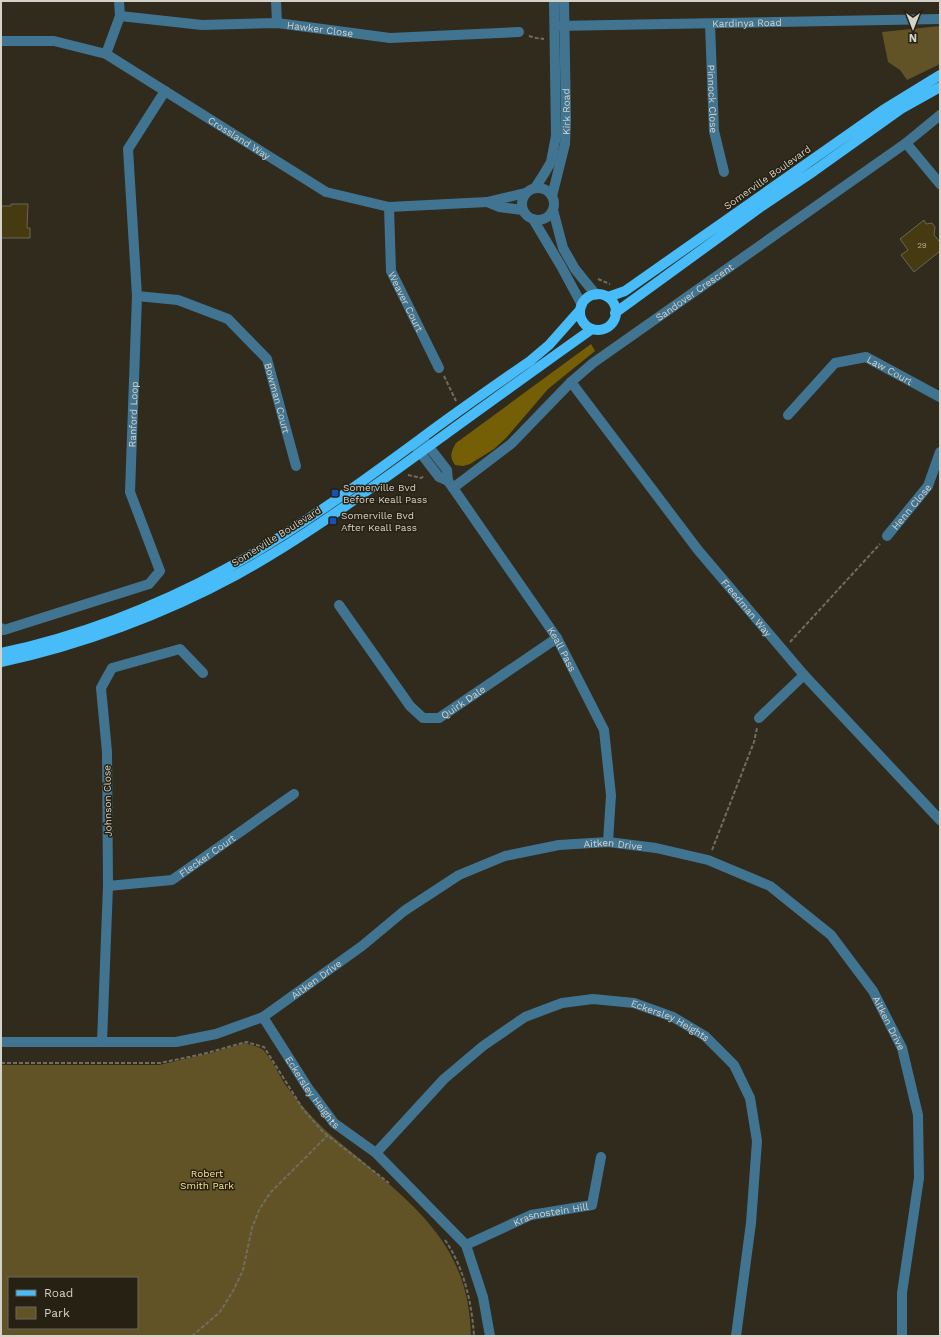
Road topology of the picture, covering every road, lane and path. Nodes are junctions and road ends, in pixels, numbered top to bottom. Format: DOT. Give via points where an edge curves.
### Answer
graph roads {
  1 [pos="119,1"];
  2 [pos="276,1"];
  3 [pos="554,1"];
  4 [pos="564,1"];
  5 [pos="120,16"];
  6 [pos="940,19"];
  7 [pos="277,23"];
  8 [pos="710,24"];
  9 [pos="560,26"];
  10 [pos="519,32"];
  11 [pos="547,39"];
  12 [pos="1,41"];
  13 [pos="106,54"];
  14 [pos="940,75"];
  15 [pos="940,87"];
  16 [pos="165,91"];
  17 [pos="940,115"];
  18 [pos="906,143"];
  19 [pos="724,172"];
  20 [pos="940,184"];
  21 [pos="535,188"];
  22 [pos="525,194"];
  23 [pos="552,196"];
  24 [pos="487,202"];
  25 [pos="389,207"];
  26 [pos="523,210"];
  27 [pos="553,210"];
  28 [pos="533,220"];
  29 [pos="596,295"];
  30 [pos="137,296"];
  31 [pos="608,297"];
  32 [pos="581,307"];
  33 [pos="615,313"];
  34 [pos="592,329"];
  35 [pos="439,368"];
  36 [pos="571,382"];
  37 [pos="940,397"];
  38 [pos="458,403"];
  39 [pos="788,415"];
  40 [pos="421,446"];
  41 [pos="940,452"];
  42 [pos="296,466"];
  43 [pos="451,484"];
  44 [pos="887,536"];
  45 [pos="339,605"];
  46 [pos="1,628"];
  47 [pos="557,638"];
  48 [pos="783,650"];
  49 [pos="1,653"];
  50 [pos="1,662"];
  51 [pos="203,673"];
  52 [pos="804,675"];
  53 [pos="759,718"];
  54 [pos="294,794"];
  55 [pos="940,820"];
  56 [pos="608,842"];
  57 [pos="708,860"];
  58 [pos="108,886"];
  59 [pos="263,1017"];
  60 [pos="1,1042"];
  61 [pos="102,1042"];
  62 [pos="1,1063"];
  63 [pos="337,1126"];
  64 [pos="327,1135"];
  65 [pos="376,1153"];
  66 [pos="601,1157"];
  67 [pos="395,1188"];
  68 [pos="444,1239"];
  69 [pos="466,1245"];
  70 [pos="192,1336"];
  71 [pos="474,1336"];
  72 [pos="490,1336"];
  73 [pos="736,1336"];
  74 [pos="902,1336"];
  1 -- 5 [label="street"];
  2 -- 7 [label="street"];
  3 -- 9 [label="street"];
  4 -- 9 [label="street"];
  5 -- 7 [label="street, Hawker Close" via="202,25"];
  5 -- 13 [label="street"];
  6 -- 8 [label="street, Kardinya Road"];
  7 -- 10 [label="street, Hawker Close" via="390,38"];
  8 -- 9 [label="street, Kardinya Road"];
  8 -- 19 [label="street, Pinnock Close" via="714,131"];
  9 -- 21 [label="street, Kirk Road" via="555,141 551,162"];
  9 -- 23 [label="street, Kirk Road" via="565,144"];
  10 -- 11 [label="path"];
  12 -- 13 [label="street, Crossland Way" via="54,41"];
  13 -- 16 [label="street, Crossland Way"];
  14 -- 31 [label="main road, Somerville Boulevard" via="883,110 625,291"];
  15 -- 33 [label="main road" via="901,109"];
  16 -- 25 [label="street, Crossland Way" via="326,192"];
  16 -- 30 [label="street, Ranford Loop" via="128,149"];
  17 -- 18 [label="street, Sandover Crescent"];
  18 -- 20 [label="street"];
  18 -- 36 [label="street, Sandover Crescent" via="593,363"];
  21 -- 22 [label="street"];
  21 -- 23 [label="street" via="545,189"];
  22 -- 24 [label="street, Crossland Way"];
  22 -- 26 [label="street" via="521,201"];
  23 -- 27 [label="street"];
  24 -- 25 [label="street, Crossland Way"];
  24 -- 26 [label="street, Crossland Way" via="510,210"];
  25 -- 35 [label="street, Weaver Court" via="391,271"];
  26 -- 28 [label="street"];
  27 -- 28 [label="street" via="543,220"];
  27 -- 29 [label="street" via="563,248 575,269"];
  28 -- 32 [label="street" via="561,266"];
  29 -- 31 [label="main road"];
  29 -- 32 [label="main road" via="585,300"];
  30 -- 42 [label="street, Bowman Court" via="178,300 228,319 267,359"];
  30 -- 46 [label="street, Ranford Loop" via="130,492 160,571 149,584 4,630"];
  31 -- 33 [label="main road" via="612,301"];
  32 -- 34 [label="main road" via="580,316 583,322"];
  32 -- 40 [label="main road, Somerville Boulevard" via="549,345"];
  33 -- 34 [label="main road" via="608,327"];
  34 -- 40 [label="main road, Somerville Boulevard"];
  35 -- 38 [label="path"];
  36 -- 43 [label="street, Sandover Crescent" via="511,444"];
  36 -- 48 [label="street, Freedman Way" via="698,550"];
  37 -- 39 [label="street, Law Court" via="866,357 835,363"];
  40 -- 43 [label="street, Keall Pass" via="447,470"];
  40 -- 49 [label="main road, Somerville Boulevard" via="224,570 134,612 48,641"];
  40 -- 50 [label="main road, Somerville Boulevard" via="330,517 235,576 116,629 38,654"];
  41 -- 44 [label="street, Henn Close" via="928,486"];
  43 -- 47 [label="street, Keall Pass"];
  44 -- 48 [label="path"];
  45 -- 47 [label="street, Quirk Dale" via="410,706 423,718 439,718"];
  47 -- 56 [label="street, Keall Pass" via="604,730 611,795"];
  48 -- 52 [label="street, Freedman Way"];
  51 -- 58 [label="street, Johnson Close" via="180,649 112,668 101,688 107,752"];
  52 -- 53 [label="street"];
  52 -- 55 [label="street, Freedman Way"];
  53 -- 57 [label="path" via="754,742"];
  54 -- 58 [label="street, Flecker Court" via="172,880"];
  56 -- 57 [label="street, Aitken Drive" via="656,848"];
  56 -- 59 [label="street, Aitken Drive" via="559,845 505,856 460,875 404,911 362,946"];
  57 -- 74 [label="street, Aitken Drive" via="770,886 830,935 873,991 902,1048 918,1115 919,1178 902,1293"];
  58 -- 61 [label="street, Johnson Close"];
  59 -- 61 [label="street, Aitken Drive" via="216,1034 176,1042"];
  59 -- 63 [label="street, Eckersley Heights" via="308,1088"];
  60 -- 61 [label="street, Aitken Drive"];
  62 -- 64 [label="path" via="160,1063 246,1042 264,1048 304,1109"];
  63 -- 64 [label="path"];
  63 -- 65 [label="street, Eckersley Heights"];
  64 -- 67 [label="path"];
  64 -- 70 [label="path" via="270,1193 260,1208 252,1228 243,1270 233,1291 220,1312"];
  65 -- 69 [label="street, Eckersley Heights"];
  65 -- 73 [label="street, Eckersley Heights" via="444,1079 483,1046 525,1017 562,1003 594,998 634,1003 673,1017 705,1036 734,1065 750,1098 757,1141 751,1223"];
  66 -- 69 [label="street, Krasnostein Hill" via="592,1205 531,1215"];
  68 -- 71 [label="path" via="454,1256 466,1288"];
  69 -- 72 [label="street, Eckersley Heights" via="483,1297"];
}
